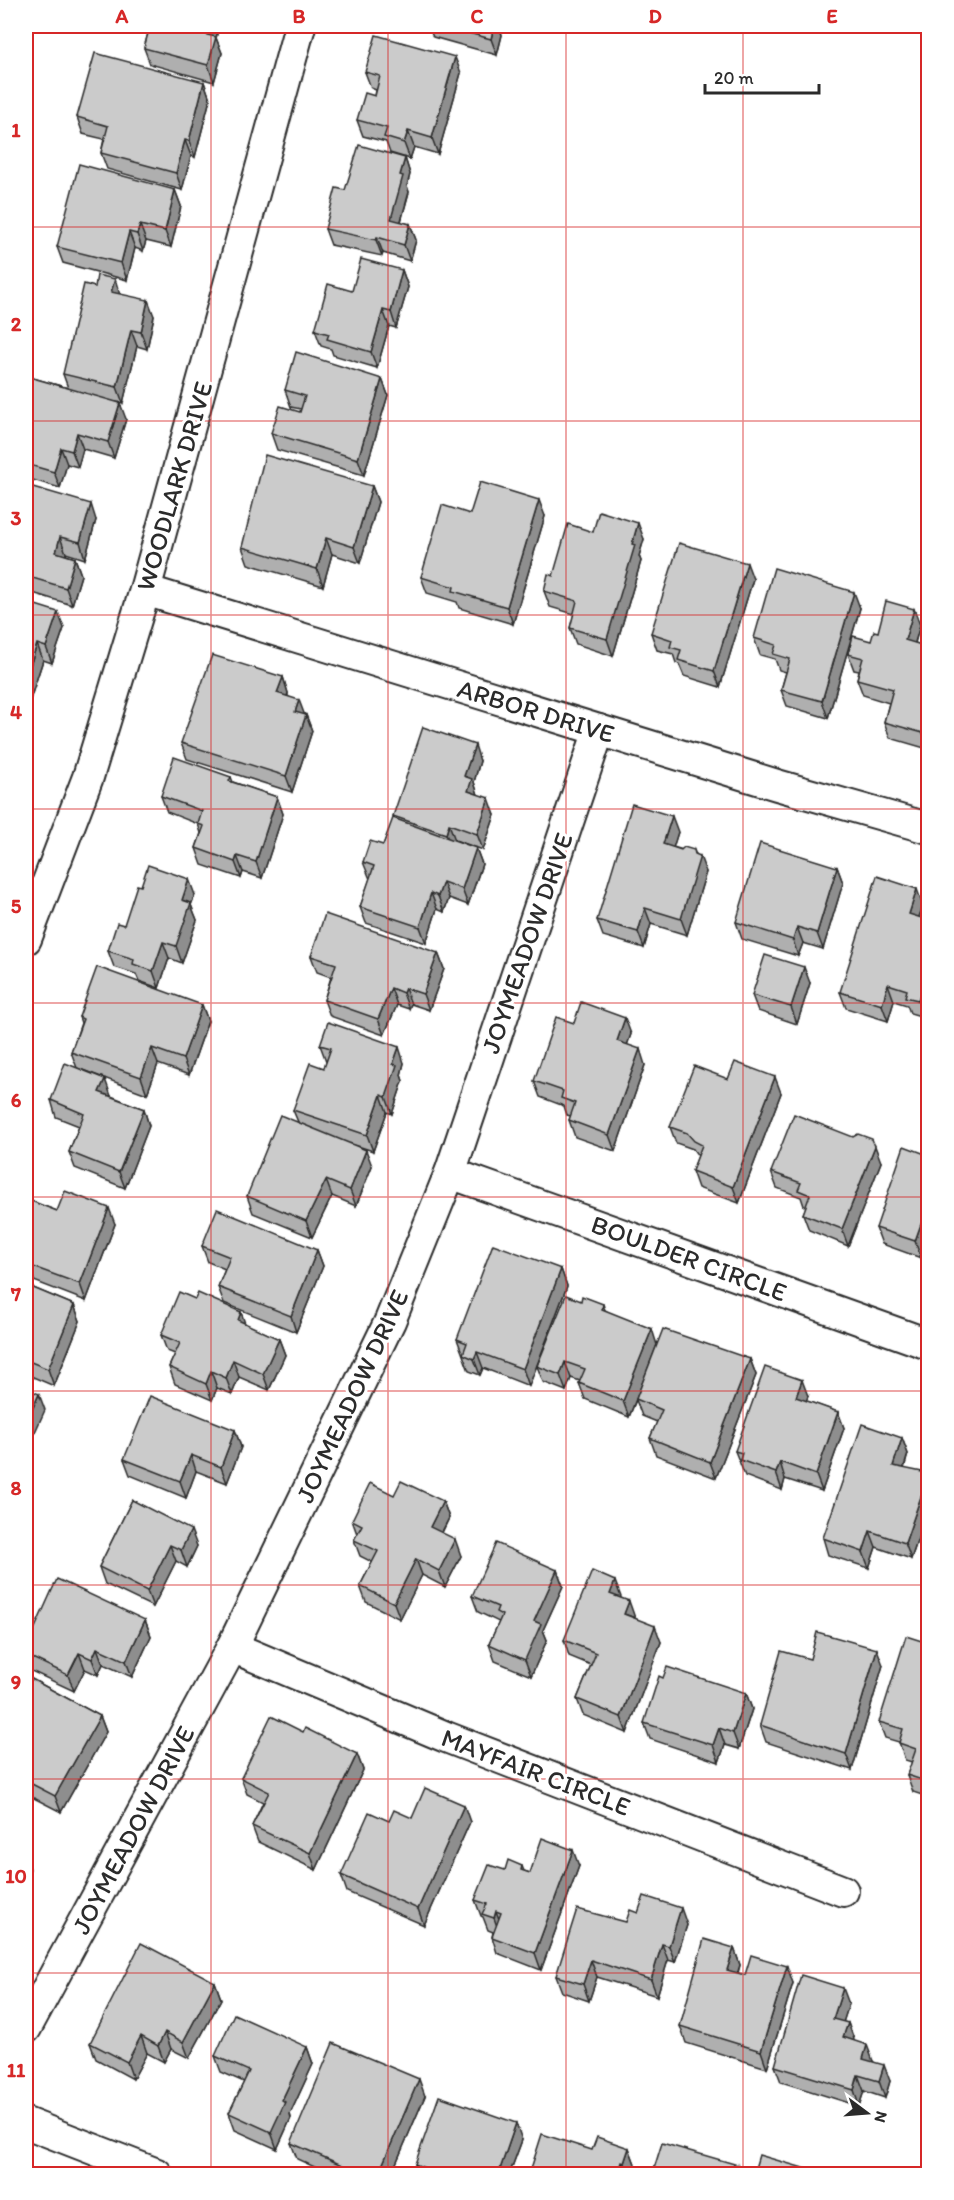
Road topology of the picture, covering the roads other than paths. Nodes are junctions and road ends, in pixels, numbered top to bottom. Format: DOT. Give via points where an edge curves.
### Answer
graph roads {
  1 [pos="300,26"];
  2 [pos="145,590"];
  3 [pos="599,730"];
  4 [pos="928,828"];
  5 [pos="26,939"];
  6 [pos="450,1173"];
  7 [pos="928,1344"];
  8 [pos="232,1647"];
  9 [pos="843,1891"];
  10 [pos="26,2028"];
  11 [pos="26,2123"];
  12 [pos="157,2175"];
  1 -- 2 [label="street, WOODLARK DRIVE"];
  2 -- 3 [label="street, ARBOR DRIVE"];
  2 -- 5 [label="street, WOODLARK DRIVE" via="88,777"];
  3 -- 4 [label="street, ARBOR DRIVE"];
  3 -- 6 [label="street, JOYMEADOW DRIVE"];
  6 -- 7 [label="street, BOULDER CIRCLE"];
  6 -- 8 [label="street, JOYMEADOW DRIVE" via="390,1321"];
  8 -- 9 [label="street, MAYFAIR CIRCLE" via="446,1737"];
  8 -- 10 [label="street, JOYMEADOW DRIVE"];
  11 -- 12 [label="street"];
}
